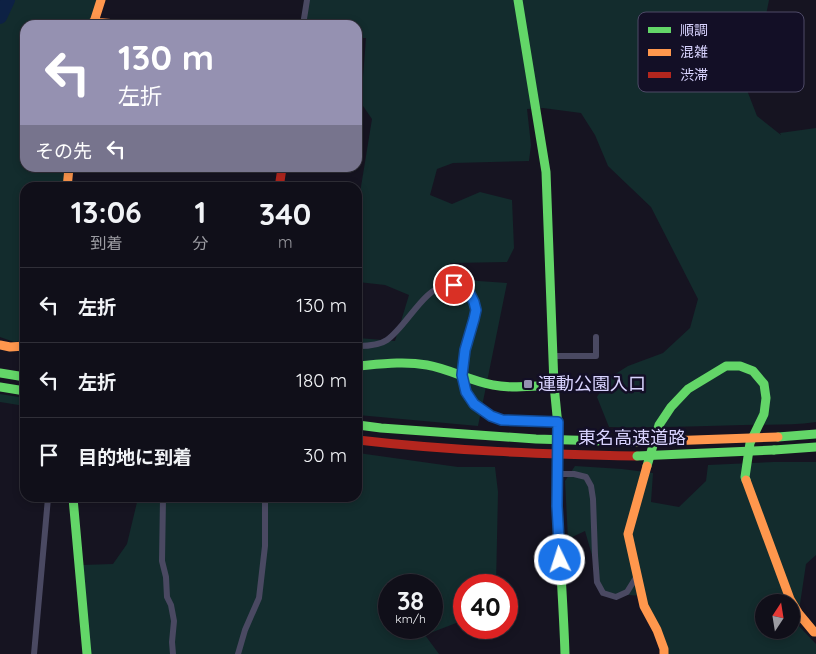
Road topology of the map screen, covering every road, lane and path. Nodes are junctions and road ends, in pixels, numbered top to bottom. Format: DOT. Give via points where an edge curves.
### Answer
graph roads {
  1 [pos="101,0"];
  2 [pos="307,0"];
  3 [pos="518,0"];
  4 [pos="94,20"];
  5 [pos="305,20"];
  6 [pos="596,337"];
  7 [pos="0,345"];
  8 [pos="20,346"];
  9 [pos="362,346"];
  10 [pos="553,356"];
  11 [pos="362,366"];
  12 [pos="0,373"];
  13 [pos="462,375"];
  14 [pos="20,376"];
  15 [pos="554,385"];
  16 [pos="0,387"];
  17 [pos="20,390"];
  18 [pos="558,424"];
  19 [pos="362,425"];
  20 [pos="816,433"];
  21 [pos="362,441"];
  22 [pos="816,447"];
  23 [pos="557,471"];
  24 [pos="48,502"];
  25 [pos="73,502"];
  26 [pos="163,502"];
  27 [pos="265,502"];
  28 [pos="637,576"];
  29 [pos="816,632"];
  30 [pos="34,654"];
  31 [pos="87,654"];
  32 [pos="173,654"];
  33 [pos="238,654"];
  34 [pos="565,654"];
  35 [pos="664,654"];
  1 -- 4 [label="main road"];
  2 -- 5 [label="street"];
  3 -- 10 [label="main road" via="546,172"];
  6 -- 10 [label="street" via="596,356"];
  7 -- 8 [label="main road"];
  9 -- 13 [label="street" via="386,341 425,296 437,287 449,284 462,287 470,294 476,310"];
  10 -- 15 [label="main road"];
  11 -- 13 [label="main road" via="407,362"];
  12 -- 14 [label="main road"];
  13 -- 15 [label="main road" via="506,387"];
  13 -- 18 [label="street" via="466,392 474,404 491,416 502,420"];
  15 -- 18 [label="main road"];
  16 -- 17 [label="main road"];
  18 -- 23 [label="main road, bridge"];
  19 -- 20 [label="main road, 東名高速道路, bridge" via="536,439 638,442"];
  21 -- 22 [label="main road, 東名高速道路, bridge" via="536,454 637,456"];
  23 -- 28 [label="street" via="586,477 591,486 597,582 603,593 616,597 627,592"];
  23 -- 34 [label="main road"];
  24 -- 30 [label="street"];
  25 -- 31 [label="main road"];
  26 -- 32 [label="street" via="162,561 174,621"];
  27 -- 33 [label="street" via="265,546 258,598"];
  28 -- 29 [label="main road" via="628,534 659,425 688,389 726,366 740,366 753,371 764,384 766,398 764,414 750,443 745,477 790,598 799,614"];
  28 -- 35 [label="main road" via="644,606 657,630"];
}
